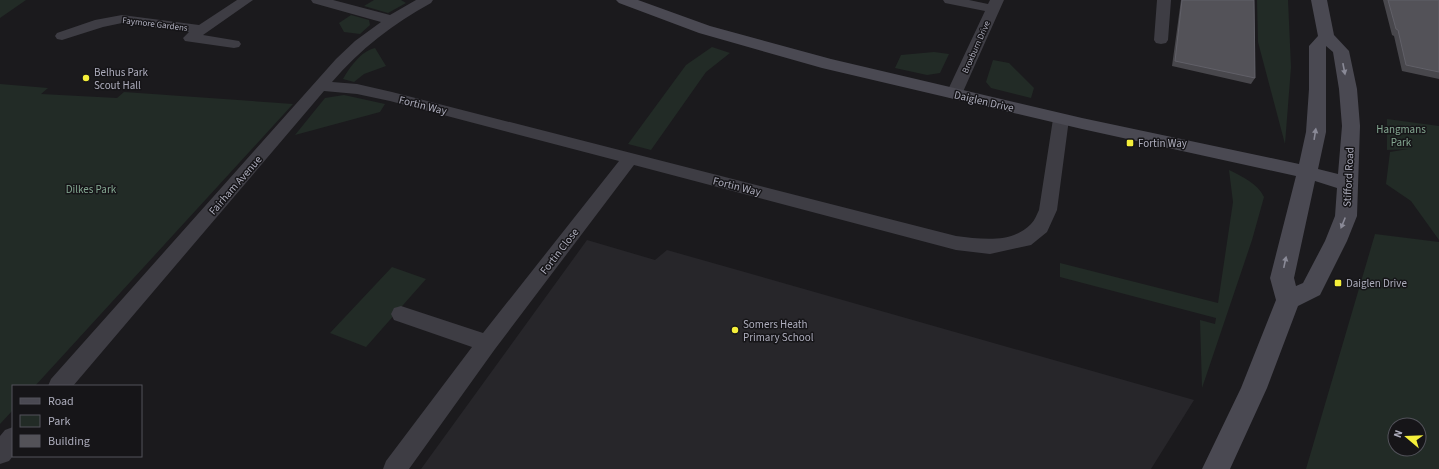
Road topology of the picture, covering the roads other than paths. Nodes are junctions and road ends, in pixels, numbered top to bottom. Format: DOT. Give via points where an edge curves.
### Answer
graph roads {
  1 [pos="246,0"];
  2 [pos="318,0"];
  3 [pos="426,0"];
  4 [pos="624,0"];
  5 [pos="950,0"];
  6 [pos="1164,0"];
  7 [pos="1318,0"];
  8 [pos="995,4"];
  9 [pos="391,20"];
  10 [pos="202,30"];
  11 [pos="62,36"];
  12 [pos="1326,37"];
  13 [pos="1161,40"];
  14 [pos="222,53"];
  15 [pos="322,86"];
  16 [pos="954,94"];
  17 [pos="1061,119"];
  18 [pos="630,159"];
  19 [pos="1307,172"];
  20 [pos="1348,184"];
  21 [pos="1288,300"];
  22 [pos="401,314"];
  23 [pos="487,343"];
  24 [pos="60,385"];
  25 [pos="12,439"];
  26 [pos="0,453"];
  27 [pos="395,469"];
  28 [pos="1216,469"];
  1 -- 10 [label="street, Faymore Gardens"];
  2 -- 9 [label="street"];
  3 -- 9 [label="street, Fairham Avenue"];
  4 -- 16 [label="main road, Daiglen Drive" via="731,38 856,72"];
  5 -- 8 [label="street"];
  6 -- 13 [label="street"];
  7 -- 12 [label="main road"];
  8 -- 16 [label="street, Broxburn Drive"];
  9 -- 15 [label="street, Fairham Avenue" via="341,62"];
  10 -- 11 [label="street, Faymore Gardens" via="122,19 100,23"];
  10 -- 14 [label="street, Faymore Gardens" via="190,38 239,39"];
  19 -- 12 [label="main road, one-way" via="1316,132 1317,46"];
  12 -- 20 [label="main road, Stifford Road, one-way" via="1341,51 1348,89 1351,126"];
  15 -- 18 [label="street, Fortin Way" via="357,89 392,97"];
  15 -- 24 [label="street, Fairham Avenue"];
  16 -- 17 [label="main road, Daiglen Drive"];
  17 -- 18 [label="street, Fortin Way" via="1048,210 1040,227 1024,240 990,247 956,243"];
  17 -- 19 [label="main road, Daiglen Drive"];
  18 -- 23 [label="street, Fortin Close"];
  19 -- 20 [label="main road, Daiglen Drive"];
  21 -- 19 [label="main road, one-way" via="1282,278"];
  20 -- 21 [label="main road, Stifford Road, one-way" via="1346,216 1312,289"];
  21 -- 28 [label="main road" via="1254,388"];
  22 -- 23 [label="street"];
  23 -- 27 [label="street, Fortin Close"];
  25 -- 26 [label="street"];
}
